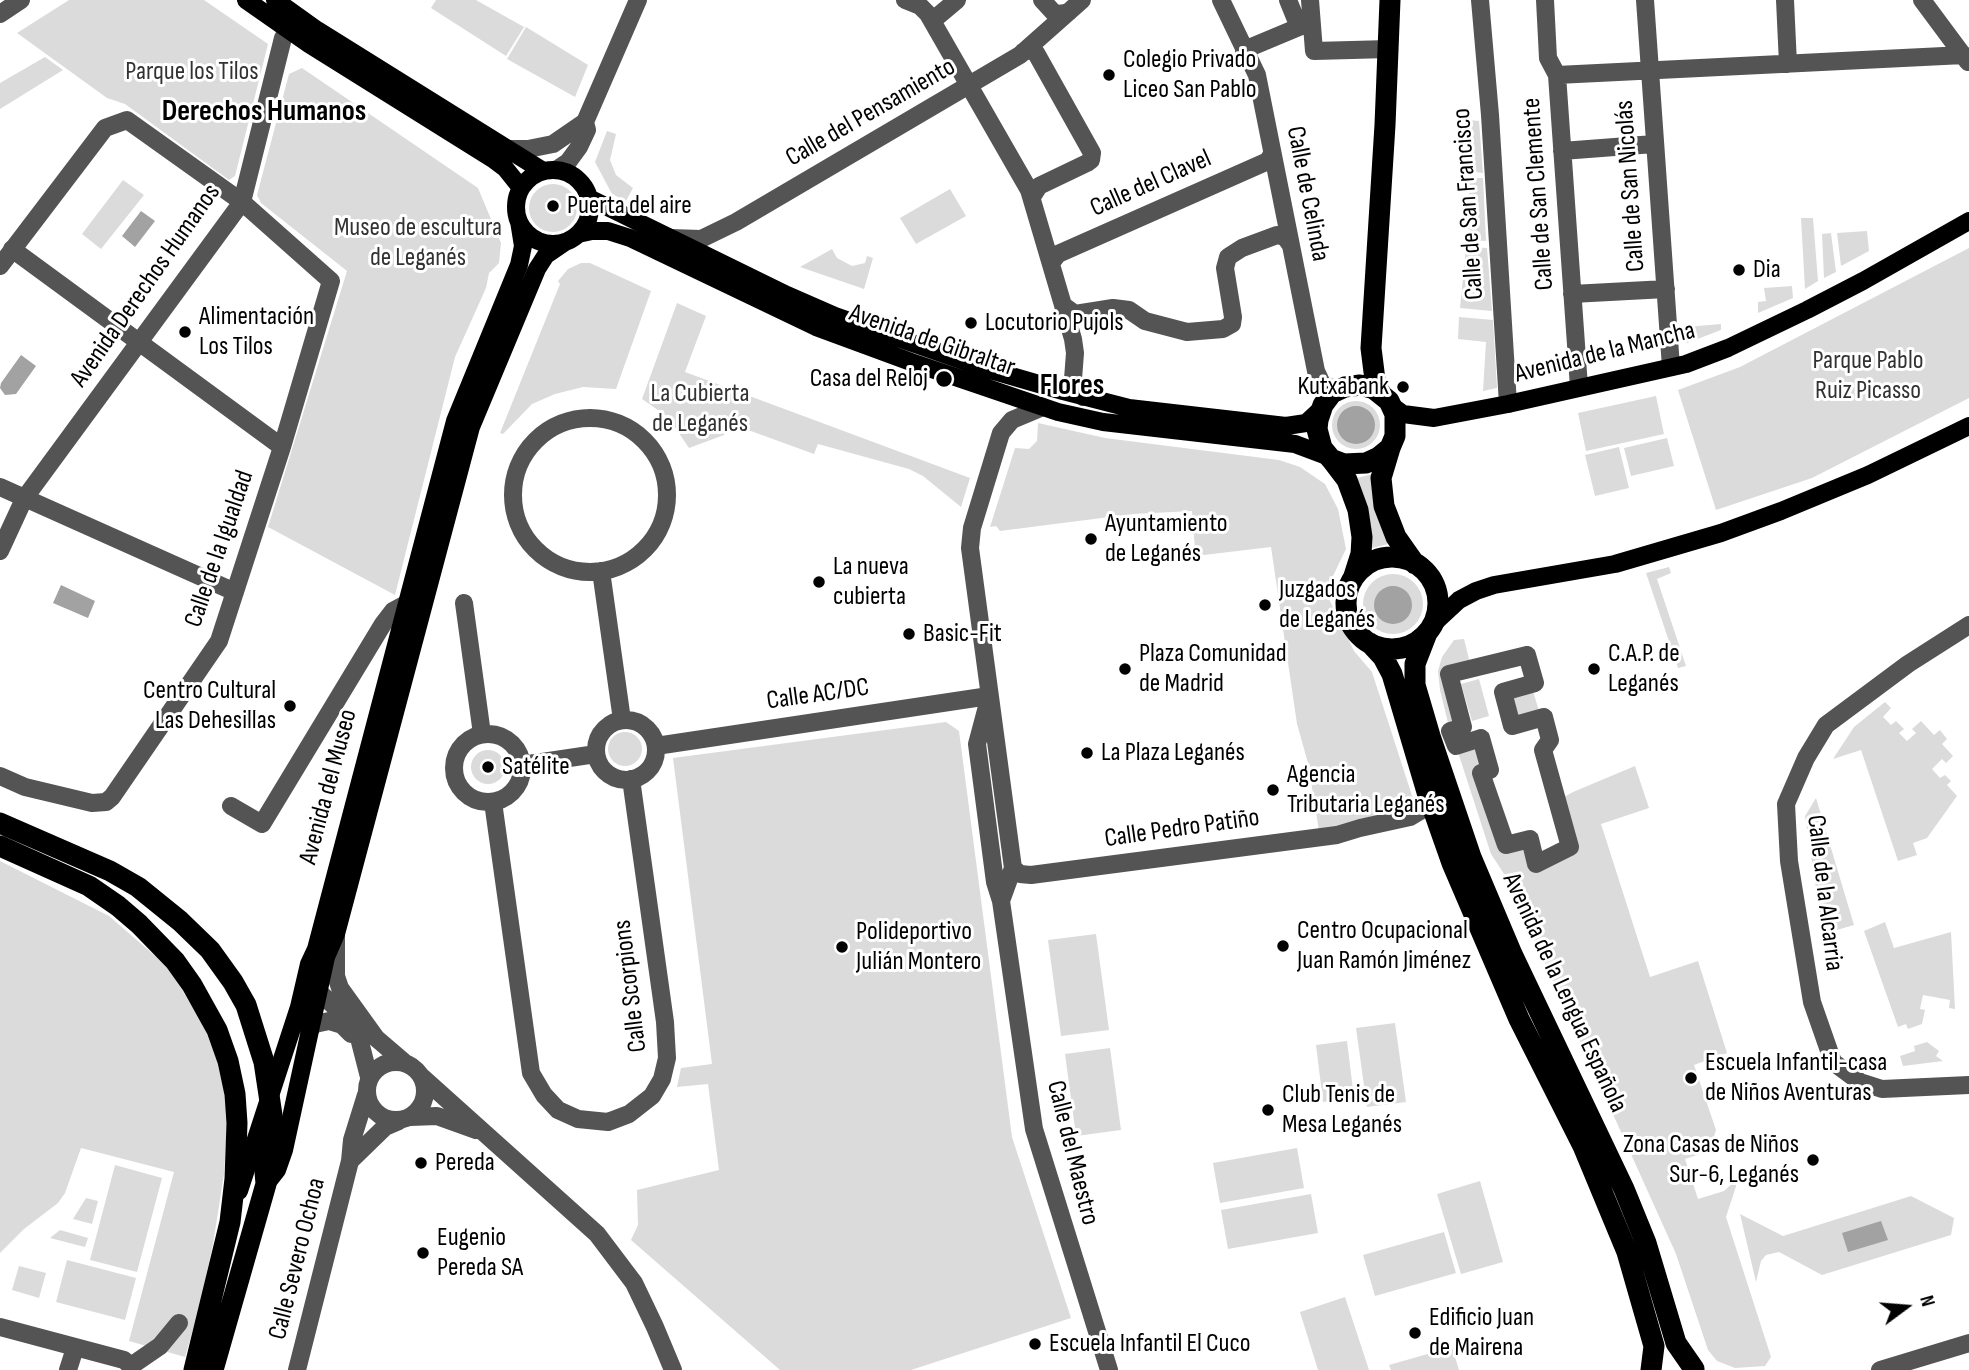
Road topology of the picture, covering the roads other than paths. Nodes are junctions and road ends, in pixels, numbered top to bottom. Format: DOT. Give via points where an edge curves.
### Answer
graph roads {
  1 [pos="21,0"];
  2 [pos="246,0"];
  3 [pos="275,0"];
  4 [pos="638,0"];
  5 [pos="905,0"];
  6 [pos="957,0"];
  7 [pos="1042,0"];
  8 [pos="1221,0"];
  9 [pos="1288,0"];
  10 [pos="1310,0"];
  11 [pos="1390,0"];
  12 [pos="1480,0"];
  13 [pos="1545,0"];
  14 [pos="1645,0"];
  15 [pos="1785,0"];
  16 [pos="1922,0"];
  17 [pos="293,6"];
  18 [pos="1076,6"];
  19 [pos="924,10"];
  20 [pos="0,14"];
  21 [pos="1305,25"];
  22 [pos="288,30"];
  23 [pos="1389,49"];
  24 [pos="1244,50"];
  25 [pos="1023,52"];
  26 [pos="1966,59"];
  27 [pos="1788,64"];
  28 [pos="1649,71"];
  29 [pos="1557,75"];
  30 [pos="969,86"];
  31 [pos="585,122"];
  32 [pos="1654,144"];
  33 [pos="509,149"];
  34 [pos="1562,151"];
  35 [pos="1272,154"];
  36 [pos="550,170"];
  37 [pos="521,188"];
  38 [pos="1032,197"];
  39 [pos="589,198"];
  40 [pos="242,202"];
  41 [pos="519,221"];
  42 [pos="1969,221"];
  43 [pos="572,238"];
  44 [pos="670,238"];
  45 [pos="1290,244"];
  46 [pos="12,249"];
  47 [pos="1051,263"];
  48 [pos="0,266"];
  49 [pos="1665,289"];
  50 [pos="1572,294"];
  51 [pos="1064,306"];
  52 [pos="139,342"];
  53 [pos="1371,348"];
  54 [pos="1671,367"];
  55 [pos="1578,387"];
  56 [pos="1342,388"];
  57 [pos="992,389"];
  58 [pos="1083,397"];
  59 [pos="1386,399"];
  60 [pos="1508,404"];
  61 [pos="1043,407"];
  62 [pos="1320,410"];
  63 [pos="1006,424"];
  64 [pos="1969,426"];
  65 [pos="282,447"];
  66 [pos="1390,448"];
  67 [pos="1329,458"];
  68 [pos="0,487"];
  69 [pos="24,499"];
  70 [pos="0,551"];
  71 [pos="1415,564"];
  72 [pos="601,571"];
  73 [pos="1353,578"];
  74 [pos="235,592"];
  75 [pos="464,603"];
  76 [pos="406,604"];
  77 [pos="1969,625"];
  78 [pos="1429,630"];
  79 [pos="1370,643"];
  80 [pos="989,698"];
  81 [pos="622,720"];
  82 [pos="482,734"];
  83 [pos="656,746"];
  84 [pos="596,754"];
  85 [pos="522,765"];
  86 [pos="0,776"];
  87 [pos="631,779"];
  88 [pos="1427,792"];
  89 [pos="493,802"];
  90 [pos="231,806"];
  91 [pos="0,822"];
  92 [pos="0,846"];
  93 [pos="1570,847"];
  94 [pos="1013,868"];
  95 [pos="1001,901"];
  96 [pos="336,934"];
  97 [pos="316,949"];
  98 [pos="317,990"];
  99 [pos="309,1030"];
  100 [pos="361,1046"];
  101 [pos="404,1062"];
  102 [pos="422,1077"];
  103 [pos="1969,1085"];
  104 [pos="368,1086"];
  105 [pos="270,1093"];
  106 [pos="405,1119"];
  107 [pos="480,1131"];
  108 [pos="351,1161"];
  109 [pos="266,1184"];
  110 [pos="230,1222"];
  111 [pos="179,1323"];
  112 [pos="0,1327"];
  113 [pos="1969,1343"];
  114 [pos="75,1348"];
  115 [pos="132,1368"];
  116 [pos="1695,1369"];
  117 [pos="68,1370"];
  118 [pos="194,1370"];
  119 [pos="213,1370"];
  120 [pos="297,1370"];
  121 [pos="673,1370"];
  122 [pos="1109,1370"];
  123 [pos="1651,1370"];
  124 [pos="1670,1370"];
  125 [pos="1880,1370"];
  1 -- 20 [label="street"];
  2 -- 22 [label="main road"];
  3 -- 17 [label="main road"];
  4 -- 31 [label="street"];
  5 -- 19 [label="street"];
  6 -- 19 [label="street"];
  7 -- 18 [label="street" via="1060,15"];
  8 -- 24 [label="street, Calle de Celinda"];
  9 -- 21 [label="street"];
  10 -- 21 [label="street"];
  11 -- 23 [label="highway"];
  12 -- 60 [label="street, Calle de San Francisco"];
  13 -- 29 [label="street, Calle de San Clemente" via="1548,58"];
  14 -- 28 [label="street, Calle de San Nicolás"];
  15 -- 27 [label="street"];
  16 -- 26 [label="street"];
  17 -- 33 [label="main road"];
  18 -- 25 [label="street, Calle del Pensamiento"];
  19 -- 30 [label="street"];
  21 -- 23 [label="street" via="1314,51"];
  21 -- 24 [label="street"];
  22 -- 37 [label="main road" via="493,159"];
  22 -- 40 [label="street, Avenida Derechos Humanos"];
  23 -- 53 [label="highway"];
  24 -- 35 [label="street, Calle de Celinda" via="1257,75"];
  25 -- 30 [label="street, Calle del Pensamiento"];
  25 -- 38 [label="street" via="1036,54 1092,153 1087,163 1039,186"];
  26 -- 27 [label="street"];
  27 -- 28 [label="street"];
  28 -- 29 [label="street"];
  28 -- 32 [label="street, Calle de San Nicolás"];
  29 -- 34 [label="street, Calle de San Clemente"];
  30 -- 38 [label="street"];
  30 -- 44 [label="street, Calle del Pensamiento" via="726,228 701,239"];
  31 -- 33 [label="street" via="552,144"];
  31 -- 36 [label="street" via="587,130 575,154 566,165"];
  32 -- 34 [label="street"];
  32 -- 49 [label="street, Calle de San Nicolás"];
  33 -- 36 [label="main road"];
  34 -- 50 [label="street, Calle de San Clemente"];
  35 -- 45 [label="street, Calle de Celinda"];
  35 -- 47 [label="street, Calle del Clavel" via="1268,161 1058,254"];
  36 -- 37 [label="main road"];
  36 -- 39 [label="main road" via="574,176"];
  37 -- 41 [label="main road" via="516,210"];
  38 -- 47 [label="street"];
  39 -- 43 [label="main road" via="589,218"];
  39 -- 44 [label="main road, Avenida de Gibraltar"];
  40 -- 46 [label="street" via="127,120 106,128"];
  40 -- 52 [label="street, Avenida Derechos Humanos"];
  40 -- 65 [label="street, Calle de la Igualdad" via="331,281"];
  41 -- 43 [label="main road" via="538,241 551,244"];
  41 -- 76 [label="main road, Avenida del Museo" via="523,246 519,265 461,403"];
  42 -- 54 [label="main road, Avenida de la Mancha" via="1807,310 1728,348"];
  43 -- 57 [label="main road, Avenida de Gibraltar" via="608,231 630,238 816,327"];
  43 -- 96 [label="main road, Avenida del Museo" via="546,255 537,269 475,415"];
  44 -- 58 [label="main road, Avenida de Gibraltar" via="835,316"];
  45 -- 51 [label="street" via="1277,235 1226,259 1233,317 1232,324 1223,329 1184,332 1123,309 1075,314"];
  45 -- 56 [label="street, Calle de Celinda" via="1318,376 1323,386"];
  46 -- 48 [label="street"];
  46 -- 52 [label="street"];
  47 -- 51 [label="street"];
  49 -- 50 [label="street"];
  49 -- 54 [label="street, Calle de San Nicolás"];
  50 -- 55 [label="street, Calle de San Clemente"];
  51 -- 58 [label="street" via="1075,348 1073,379"];
  52 -- 65 [label="street"];
  52 -- 69 [label="street, Avenida Derechos Humanos"];
  53 -- 56 [label="highway"];
  53 -- 59 [label="highway" via="1375,380"];
  54 -- 55 [label="main road, Avenida de la Mancha"];
  55 -- 60 [label="main road, Avenida de la Mancha"];
  56 -- 59 [label="highway" via="1360,385"];
  56 -- 62 [label="highway" via="1326,399"];
  57 -- 61 [label="main road, Avenida de Gibraltar"];
  57 -- 63 [label="street" via="1001,400"];
  58 -- 62 [label="main road, Avenida de Gibraltar" via="1129,408 1293,426 1306,424"];
  59 -- 60 [label="main road, Avenida de la Mancha" via="1403,414 1434,418"];
  59 -- 66 [label="highway" via="1396,430"];
  61 -- 63 [label="street"];
  61 -- 67 [label="main road, Avenida de Gibraltar" via="1103,422 1295,444"];
  62 -- 67 [label="highway" via="1317,429 1321,448"];
  63 -- 80 [label="street, Calle del Maestro" via="972,528 970,548"];
  64 -- 78 [label="main road" via="1868,475 1721,533 1615,564 1476,591 1459,600"];
  65 -- 74 [label="street, Calle de la Igualdad"];
  66 -- 67 [label="highway" via="1366,463 1349,465"];
  66 -- 71 [label="highway" via="1381,478 1384,506 1396,537"];
  67 -- 73 [label="highway" via="1347,480 1358,510 1361,554"];
  68 -- 69 [label="street"];
  69 -- 70 [label="street, Avenida Derechos Humanos"];
  69 -- 74 [label="street"];
  71 -- 73 [label="highway" via="1402,558 1378,558"];
  71 -- 78 [label="highway" via="1436,591 1436,615"];
  72 -- 72 [label="street" via="567,568 541,554 523,531 514,503 517,473 533,444 553,427 581,418 612,421 633,431 654,453 666,481 665,512 653,539 631,560"];
  72 -- 81 [label="street"];
  73 -- 79 [label="highway" via="1347,593 1349,615 1360,636"];
  74 -- 86 [label="street, Calle de la Igualdad" via="219,641 112,797 101,804 25,787"];
  75 -- 82 [label="street"];
  76 -- 90 [label="street" via="383,624 262,824"];
  76 -- 97 [label="main road, Avenida del Museo"];
  77 -- 103 [label="street, Calle de la Alcarria" via="1908,663 1826,725 1786,804 1789,861 1812,1002 1833,1062 1860,1082 1882,1089"];
  78 -- 79 [label="highway" via="1415,643 1395,649"];
  78 -- 116 [label="highway, Avenida de la Lengua Española" via="1415,664 1416,685 1471,857 1624,1189 1646,1243 1676,1343"];
  79 -- 88 [label="highway, Avenida de la Lengua Española" via="1392,674"];
  80 -- 83 [label="street, Calle AC/DC"];
  80 -- 94 [label="street, Calle del Maestro"];
  80 -- 95 [label="street, Calle del Maestro" via="977,744"];
  81 -- 83 [label="street" via="648,729"];
  81 -- 84 [label="street" via="605,728"];
  82 -- 85 [label="street" via="504,737 513,744"];
  82 -- 89 [label="street" via="460,749 454,773 466,795"];
  83 -- 87 [label="street" via="647,771"];
  84 -- 85 [label="street"];
  84 -- 87 [label="street" via="608,774"];
  85 -- 89 [label="street" via="514,790"];
  87 -- 89 [label="street, Calle Scorpions" via="667,1058 652,1096 629,1114 608,1122 578,1119 558,1110 531,1073"];
  88 -- 94 [label="street, Calle Pedro Patiño" via="1420,811 1410,817 1337,835 1031,875"];
  88 -- 123 [label="highway, Avenida de la Lengua Española" via="1496,968 1608,1201 1654,1346"];
  91 -- 105 [label="highway" via="110,871 164,906 197,936 246,1005"];
  92 -- 110 [label="highway" via="105,897 158,941 192,985 217,1030 234,1086 237,1150"];
  93 -- 93 [label="street" via="1543,750 1550,740 1544,717 1513,726 1503,692 1535,683 1527,655 1449,674 1463,727 1450,730 1457,746 1481,738 1490,770 1481,773 1506,845 1530,839 1536,864"];
  94 -- 95 [label="street, Calle del Maestro"];
  95 -- 122 [label="street, Calle del Maestro" via="1034,1129"];
  96 -- 98 [label="main road"];
  96 -- 101 [label="street" via="340,988 376,1038"];
  97 -- 98 [label="street" via="312,982"];
  97 -- 105 [label="main road, Avenida del Museo"];
  98 -- 99 [label="main road"];
  98 -- 100 [label="street" via="353,1024"];
  99 -- 100 [label="street" via="321,1021 335,1022"];
  99 -- 109 [label="main road" via="281,1160"];
  100 -- 104 [label="street"];
  101 -- 102 [label="street"];
  101 -- 104 [label="street" via="375,1069"];
  102 -- 106 [label="street" via="423,1102"];
  102 -- 107 [label="street"];
  104 -- 106 [label="street" via="369,1104 381,1117"];
  104 -- 108 [label="street, Calle Severo Ochoa" via="352,1140"];
  105 -- 109 [label="highway" via="272,1128"];
  105 -- 110 [label="main road, Avenida del Museo"];
  106 -- 107 [label="street" via="437,1116"];
  106 -- 108 [label="street, Calle Severo Ochoa" via="384,1127"];
  107 -- 121 [label="street" via="575,1212 613,1253 634,1283"];
  108 -- 120 [label="street, Calle Severo Ochoa"];
  109 -- 119 [label="highway"];
  110 -- 118 [label="highway, Avenida del Museo"];
  111 -- 115 [label="street"];
  112 -- 114 [label="street"];
  113 -- 125 [label="street"];
  114 -- 115 [label="street" via="124,1360"];
  114 -- 117 [label="street"];
  116 -- 124 [label="highway"];
}
